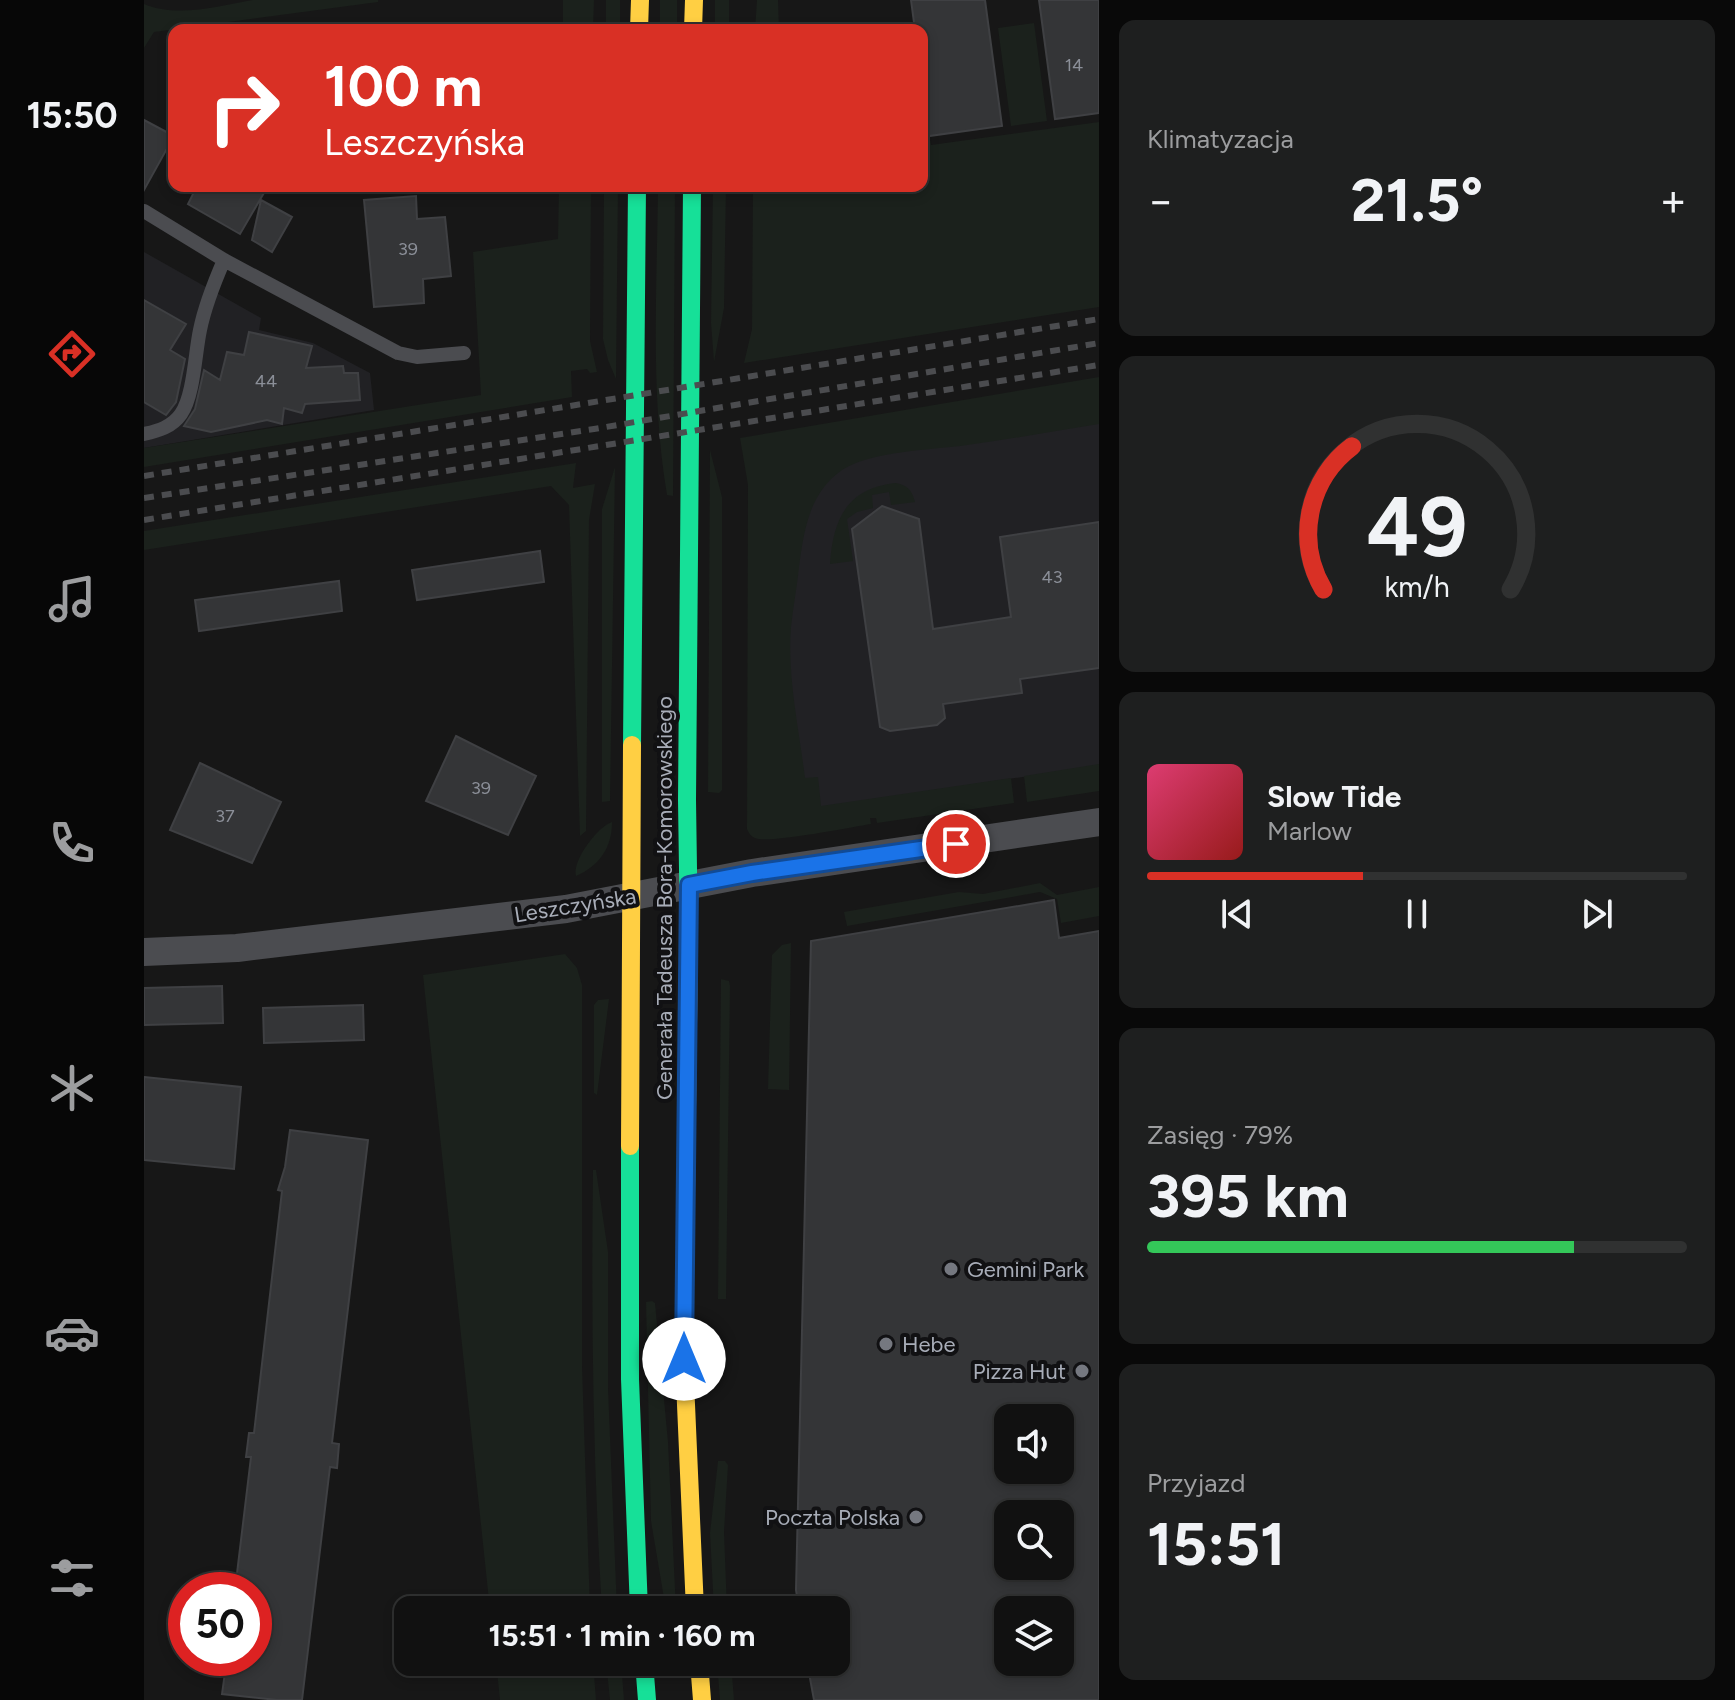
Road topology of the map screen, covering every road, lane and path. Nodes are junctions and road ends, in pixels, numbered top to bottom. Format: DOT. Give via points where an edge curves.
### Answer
graph roads {
  1 [pos="640,0"];
  2 [pos="694,0"];
  3 [pos="639,24"];
  4 [pos="693,24"];
  5 [pos="637,192"];
  6 [pos="692,192"];
  7 [pos="144,211"];
  8 [pos="224,260"];
  9 [pos="464,353"];
  10 [pos="144,434"];
  11 [pos="1099,822"];
  12 [pos="689,885"];
  13 [pos="632,896"];
  14 [pos="144,952"];
  15 [pos="638,1596"];
  16 [pos="694,1596"];
  17 [pos="645,1676"];
  18 [pos="700,1676"];
  19 [pos="647,1700"];
  20 [pos="702,1700"];
  1 -- 3 [label="main road"];
  2 -- 4 [label="main road"];
  5 -- 13 [label="main road, Generała Tadeusza Bora-Komorowskiego"];
  6 -- 12 [label="main road, Generała Tadeusza Bora-Komorowskiego"];
  7 -- 8 [label="lane"];
  8 -- 9 [label="lane" via="398,353"];
  8 -- 10 [label="lane" via="210,290 186,403 174,422"];
  11 -- 12 [label="street, Leszczyńska"];
  12 -- 13 [label="street, Leszczyńska"];
  12 -- 16 [label="main road, Generała Tadeusza Bora-Komorowskiego" via="684,1359"];
  13 -- 14 [label="street, Leszczyńska" via="542,912 237,948"];
  13 -- 15 [label="main road, Generała Tadeusza Bora-Komorowskiego" via="628,1350"];
  17 -- 19 [label="main road"];
  18 -- 20 [label="main road"];
}
